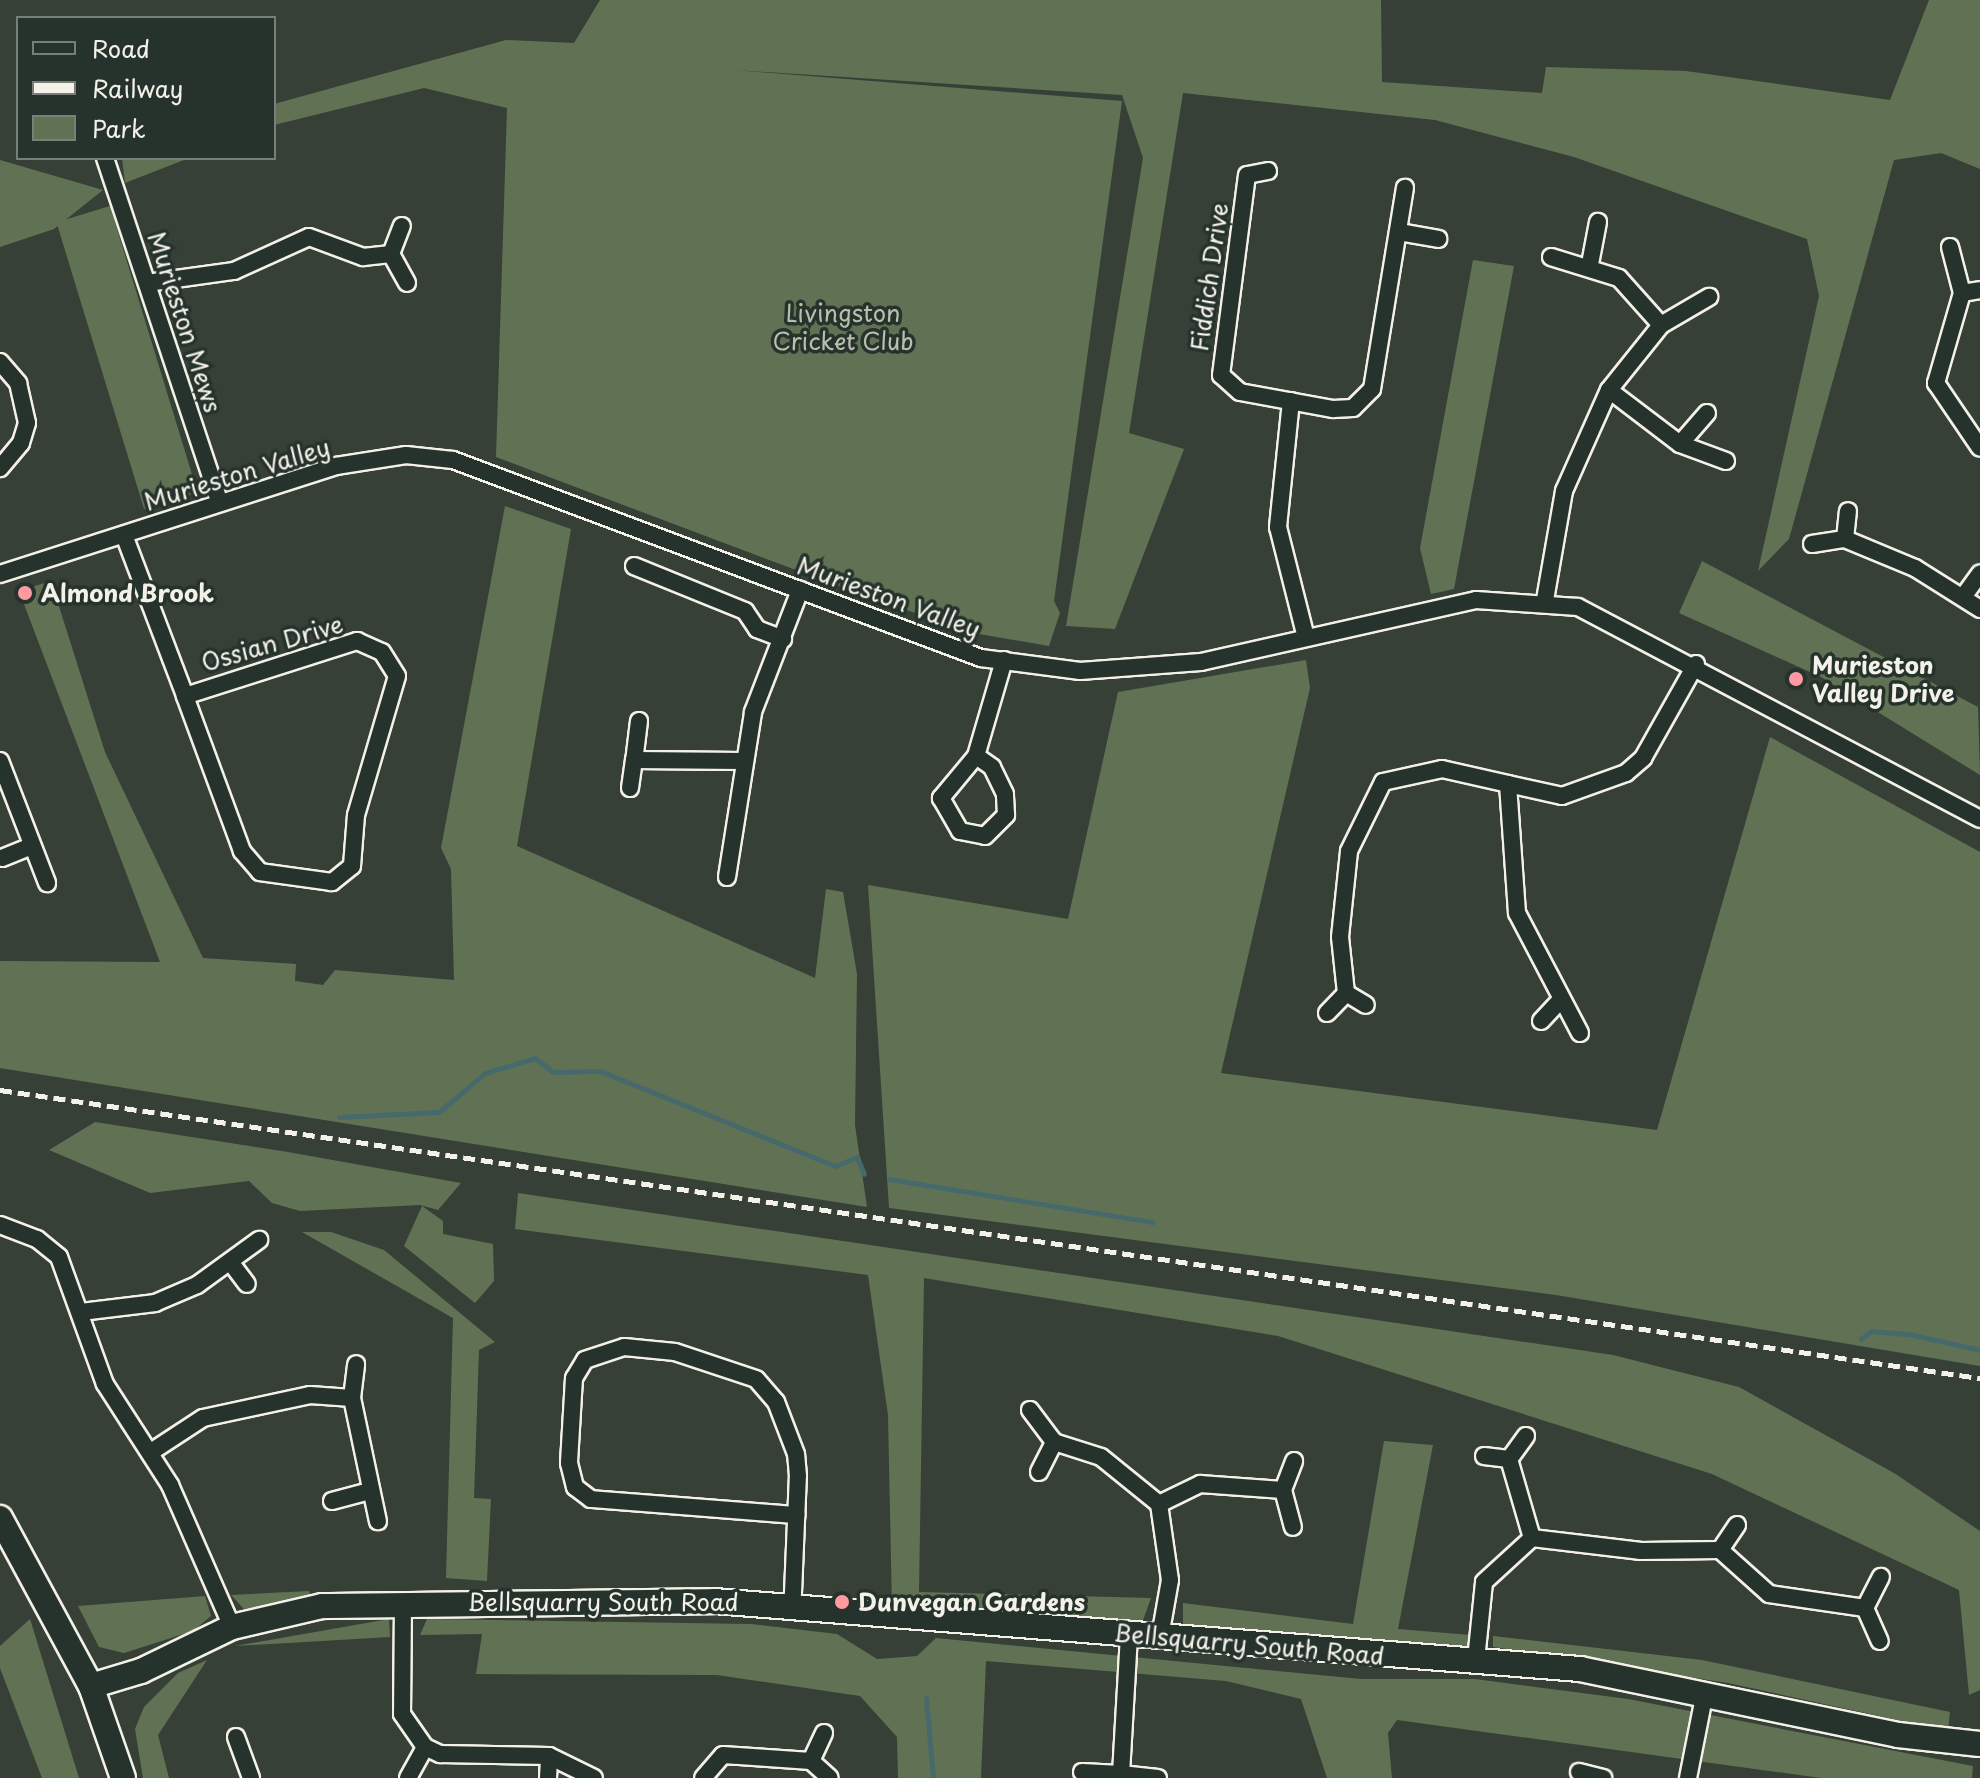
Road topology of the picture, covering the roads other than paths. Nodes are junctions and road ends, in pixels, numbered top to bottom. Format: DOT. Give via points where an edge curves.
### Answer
graph roads {
  1 [pos="106,160"];
  2 [pos="1268,171"];
  3 [pos="1405,188"];
  4 [pos="1598,222"];
  5 [pos="402,226"];
  6 [pos="1399,232"];
  7 [pos="1438,239"];
  8 [pos="1950,247"];
  9 [pos="391,254"];
  10 [pos="1551,257"];
  11 [pos="1590,264"];
  12 [pos="147,283"];
  13 [pos="407,283"];
  14 [pos="1980,290"];
  15 [pos="1962,293"];
  16 [pos="1709,297"];
  17 [pos="1661,325"];
  18 [pos="0,362"];
  19 [pos="1609,390"];
  20 [pos="1291,401"];
  21 [pos="1707,413"];
  22 [pos="1680,444"];
  23 [pos="1980,448"];
  24 [pos="1726,461"];
  25 [pos="0,468"];
  26 [pos="219,501"];
  27 [pos="1848,511"];
  28 [pos="124,535"];
  29 [pos="1845,539"];
  30 [pos="1812,544"];
  31 [pos="634,566"];
  32 [pos="0,574"];
  33 [pos="1980,574"];
  34 [pos="800,590"];
  35 [pos="1963,597"];
  36 [pos="1545,600"];
  37 [pos="1980,609"];
  38 [pos="1306,638"];
  39 [pos="783,639"];
  40 [pos="1004,660"];
  41 [pos="1696,664"];
  42 [pos="185,696"];
  43 [pos="639,721"];
  44 [pos="976,756"];
  45 [pos="634,760"];
  46 [pos="0,761"];
  47 [pos="742,761"];
  48 [pos="1508,784"];
  49 [pos="630,788"];
  50 [pos="1980,819"];
  51 [pos="32,846"];
  52 [pos="2,858"];
  53 [pos="727,877"];
  54 [pos="47,883"];
  55 [pos="1346,993"];
  56 [pos="1559,1002"];
  57 [pos="1366,1005"];
  58 [pos="1327,1013"];
  59 [pos="1541,1021"];
  60 [pos="1580,1033"];
  61 [pos="0,1225"];
  62 [pos="259,1240"];
  63 [pos="231,1263"];
  64 [pos="247,1284"];
  65 [pos="81,1312"];
  66 [pos="356,1364"];
  67 [pos="352,1398"];
  68 [pos="1030,1410"];
  69 [pos="1526,1436"];
  70 [pos="1054,1442"];
  71 [pos="151,1452"];
  72 [pos="1484,1456"];
  73 [pos="1509,1459"];
  74 [pos="1294,1461"];
  75 [pos="1039,1472"];
  76 [pos="1283,1490"];
  77 [pos="370,1491"];
  78 [pos="332,1501"];
  79 [pos="1159,1504"];
  80 [pos="796,1515"];
  81 [pos="0,1518"];
  82 [pos="378,1521"];
  83 [pos="1737,1525"];
  84 [pos="1293,1527"];
  85 [pos="1532,1538"];
  86 [pos="1720,1550"];
  87 [pos="1881,1577"];
  88 [pos="403,1602"];
  89 [pos="792,1606"];
  90 [pos="1865,1608"];
  91 [pos="232,1627"];
  92 [pos="1129,1635"];
  93 [pos="1160,1637"];
  94 [pos="1880,1641"];
  95 [pos="1476,1660"];
  96 [pos="1705,1692"];
  97 [pos="96,1696"];
  98 [pos="824,1733"];
  99 [pos="236,1737"];
  100 [pos="1980,1744"];
  101 [pos="425,1747"];
  102 [pos="549,1756"];
  103 [pos="811,1761"];
  104 [pos="1082,1772"];
  105 [pos="1579,1772"];
  106 [pos="1121,1774"];
  107 [pos="123,1778"];
  108 [pos="251,1778"];
  109 [pos="408,1778"];
  110 [pos="548,1778"];
  111 [pos="594,1778"];
  112 [pos="703,1778"];
  113 [pos="830,1778"];
  114 [pos="1158,1778"];
  115 [pos="1603,1778"];
  116 [pos="1688,1778"];
  1 -- 12 [label="street, Murieston Mews"];
  2 -- 20 [label="street, Fiddich Drive" via="1247,175 1221,375 1240,392"];
  3 -- 6 [label="street, Fiddich Drive"];
  4 -- 11 [label="street"];
  5 -- 9 [label="street"];
  6 -- 7 [label="street"];
  6 -- 20 [label="street, Fiddich Drive" via="1372,389 1353,408"];
  8 -- 15 [label="street"];
  9 -- 12 [label="street" via="363,257 309,237 234,271"];
  9 -- 13 [label="street"];
  10 -- 11 [label="street"];
  11 -- 17 [label="street" via="1619,278"];
  12 -- 26 [label="street, Murieston Mews"];
  14 -- 15 [label="street"];
  15 -- 23 [label="street" via="1936,383"];
  16 -- 17 [label="street"];
  17 -- 19 [label="street"];
  18 -- 25 [label="street" via="18,383 27,423"];
  19 -- 22 [label="street"];
  19 -- 36 [label="street" via="1576,452"];
  20 -- 38 [label="street" via="1278,527"];
  21 -- 22 [label="street"];
  22 -- 24 [label="street"];
  26 -- 28 [label="street, Murieston Valley"];
  26 -- 34 [label="street, Murieston Valley" via="380,458 453,460"];
  27 -- 29 [label="street"];
  28 -- 32 [label="street, Murieston Valley"];
  28 -- 42 [label="street, Ossian Drive"];
  29 -- 30 [label="street"];
  29 -- 35 [label="street"];
  31 -- 39 [label="street" via="745,611 757,629"];
  33 -- 35 [label="street"];
  34 -- 39 [label="street"];
  34 -- 40 [label="street, Murieston Valley"];
  35 -- 37 [label="street"];
  36 -- 38 [label="street, Murieston Valley" via="1476,600"];
  36 -- 41 [label="street, Murieston Valley" via="1613,619"];
  38 -- 40 [label="street, Murieston Valley" via="1146,668 1080,671"];
  39 -- 47 [label="street"];
  40 -- 44 [label="street"];
  41 -- 48 [label="street" via="1643,758 1626,773 1562,796"];
  41 -- 50 [label="street, Murieston Valley"];
  42 -- 42 [label="street, Ossian Drive" via="357,641 382,652 397,676 356,815 352,866 332,882 260,872 242,851"];
  43 -- 45 [label="street"];
  44 -- 44 [label="street" via="992,767 1005,794 1006,815 985,836 960,831 941,798"];
  45 -- 47 [label="street"];
  45 -- 49 [label="street"];
  46 -- 51 [label="street"];
  47 -- 53 [label="street"];
  48 -- 55 [label="street" via="1442,769 1383,782 1349,851 1340,937"];
  48 -- 56 [label="street" via="1517,913"];
  51 -- 52 [label="street"];
  51 -- 54 [label="street"];
  55 -- 57 [label="street"];
  55 -- 58 [label="street"];
  56 -- 59 [label="street"];
  56 -- 60 [label="street"];
  61 -- 65 [label="street" via="37,1239 59,1257"];
  62 -- 63 [label="street"];
  63 -- 64 [label="street"];
  63 -- 65 [label="street" via="155,1303"];
  65 -- 71 [label="street" via="105,1384"];
  66 -- 67 [label="street"];
  67 -- 71 [label="street" via="310,1395 203,1418"];
  67 -- 77 [label="street"];
  68 -- 70 [label="street"];
  69 -- 73 [label="street"];
  70 -- 75 [label="street"];
  70 -- 79 [label="street" via="1101,1457"];
  71 -- 91 [label="street"];
  72 -- 73 [label="street"];
  73 -- 85 [label="street"];
  74 -- 76 [label="street"];
  76 -- 79 [label="street" via="1200,1484"];
  76 -- 84 [label="street"];
  77 -- 78 [label="street"];
  77 -- 82 [label="street"];
  79 -- 93 [label="street" via="1170,1580"];
  80 -- 80 [label="street" via="796,1454 776,1402 756,1379 662,1351 600,1349 585,1360 574,1378 569,1463 575,1487 591,1499"];
  80 -- 89 [label="street"];
  81 -- 97 [label="street"];
  83 -- 86 [label="street"];
  85 -- 86 [label="street" via="1641,1551"];
  85 -- 95 [label="street" via="1484,1582"];
  86 -- 90 [label="street" via="1778,1600"];
  87 -- 90 [label="street"];
  88 -- 89 [label="street, Bellsquarry South Road"];
  88 -- 91 [label="street, Bellsquarry South Road" via="322,1606"];
  88 -- 101 [label="street" via="402,1714"];
  89 -- 92 [label="street, Bellsquarry South Road"];
  90 -- 94 [label="street"];
  91 -- 97 [label="street, Bellsquarry South Road"];
  92 -- 93 [label="street, Bellsquarry South Road"];
  92 -- 106 [label="street"];
  93 -- 95 [label="street, Bellsquarry South Road"];
  95 -- 96 [label="street, Bellsquarry South Road"];
  96 -- 100 [label="street, Bellsquarry South Road" via="1898,1735"];
  96 -- 116 [label="street"];
  97 -- 107 [label="street"];
  98 -- 103 [label="street"];
  99 -- 108 [label="street"];
  101 -- 102 [label="street" via="440,1754"];
  101 -- 109 [label="street"];
  102 -- 110 [label="street"];
  102 -- 111 [label="street"];
  103 -- 112 [label="street" via="723,1755"];
  103 -- 113 [label="street"];
  104 -- 106 [label="street"];
  105 -- 115 [label="street"];
  106 -- 114 [label="street"];
}
